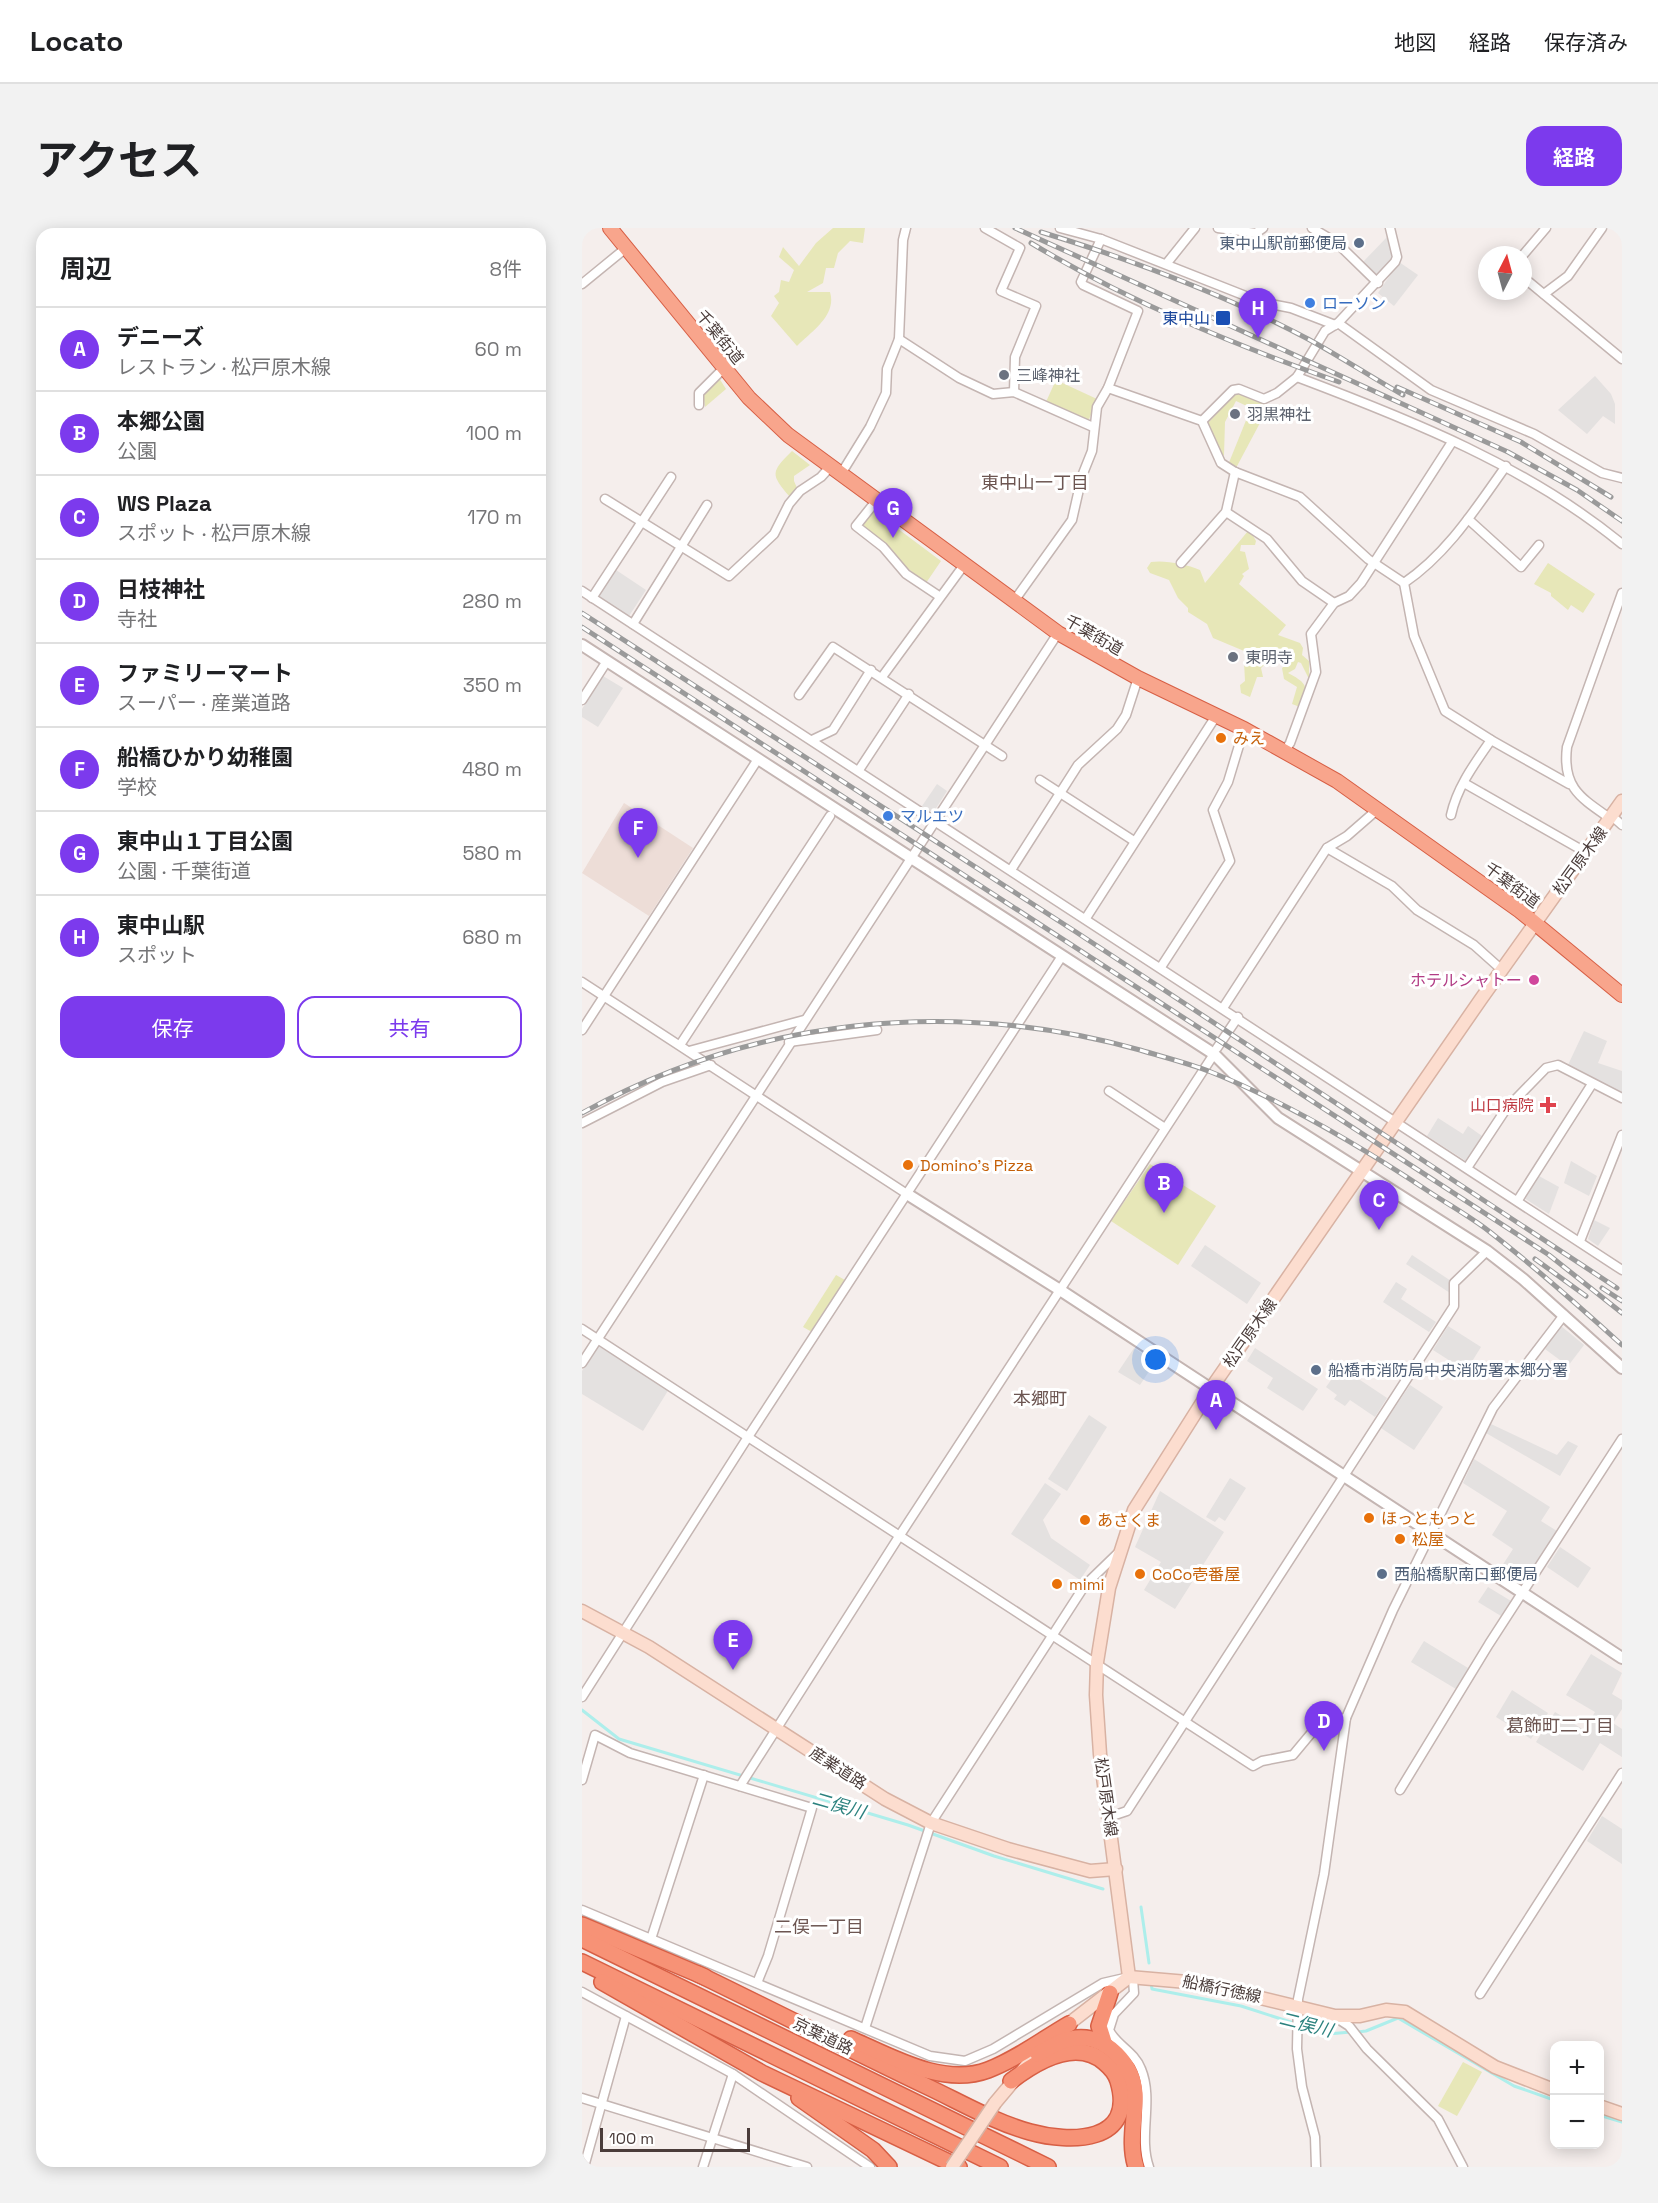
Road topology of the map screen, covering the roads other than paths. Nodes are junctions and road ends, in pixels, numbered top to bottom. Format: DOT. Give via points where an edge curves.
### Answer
graph roads {
  1 [pos="610,228"];
  2 [pos="906,228"];
  3 [pos="985,228"];
  4 [pos="1060,228"];
  5 [pos="1195,228"];
  6 [pos="1218,228"];
  7 [pos="1263,228"];
  8 [pos="1312,228"];
  9 [pos="1390,228"];
  10 [pos="1546,228"];
  11 [pos="1602,228"];
  12 [pos="1090,232"];
  13 [pos="1101,239"];
  14 [pos="1531,246"];
  15 [pos="626,248"];
  16 [pos="1167,263"];
  17 [pos="1378,283"];
  18 [pos="582,284"];
  19 [pos="1532,285"];
  20 [pos="1544,294"];
  21 [pos="1337,324"];
  22 [pos="899,339"];
  23 [pos="1622,359"];
  24 [pos="719,372"];
  25 [pos="1297,377"];
  26 [pos="1108,388"];
  27 [pos="1014,392"];
  28 [pos="699,405"];
  29 [pos="1202,422"];
  30 [pos="1093,427"];
  31 [pos="1452,442"];
  32 [pos="1506,466"];
  33 [pos="835,470"];
  34 [pos="1234,472"];
  35 [pos="671,477"];
  36 [pos="1622,478"];
  37 [pos="605,498"];
  38 [pos="876,501"];
  39 [pos="707,505"];
  40 [pos="1226,512"];
  41 [pos="1468,519"];
  42 [pos="641,521"];
  43 [pos="1622,544"];
  44 [pos="1539,545"];
  45 [pos="680,546"];
  46 [pos="1374,562"];
  47 [pos="1181,563"];
  48 [pos="964,565"];
  49 [pos="1404,583"];
  50 [pos="582,591"];
  51 [pos="1622,593"];
  52 [pos="939,596"];
  53 [pos="592,598"];
  54 [pos="1014,602"];
  55 [pos="1334,603"];
  56 [pos="633,624"];
  57 [pos="1058,633"];
  58 [pos="582,645"];
  59 [pos="607,661"];
  60 [pos="871,670"];
  61 [pos="882,677"];
  62 [pos="1138,678"];
  63 [pos="909,694"];
  64 [pos="799,695"];
  65 [pos="582,700"];
  66 [pos="1216,716"];
  67 [pos="1244,729"];
  68 [pos="812,740"];
  69 [pos="1491,740"];
  70 [pos="985,744"];
  71 [pos="1285,751"];
  72 [pos="1002,756"];
  73 [pos="758,759"];
  74 [pos="859,770"];
  75 [pos="1040,780"];
  76 [pos="1464,783"];
  77 [pos="1569,784"];
  78 [pos="1060,793"];
  79 [pos="1622,801"];
  80 [pos="1378,809"];
  81 [pos="1451,815"];
  82 [pos="830,816"];
  83 [pos="936,820"];
  84 [pos="1615,820"];
  85 [pos="1134,841"];
  86 [pos="1327,848"];
  87 [pos="1580,849"];
  88 [pos="911,857"];
  89 [pos="1011,870"];
  90 [pos="1086,918"];
  91 [pos="1535,923"];
  92 [pos="1062,956"];
  93 [pos="1161,967"];
  94 [pos="1502,970"];
  95 [pos="582,982"];
  96 [pos="1622,995"];
  97 [pos="604,997"];
  98 [pos="1223,1008"];
  99 [pos="1238,1017"];
  100 [pos="804,1020"];
  101 [pos="582,1030"];
  102 [pos="876,1030"];
  103 [pos="789,1042"];
  104 [pos="680,1045"];
  105 [pos="689,1051"];
  106 [pos="1216,1051"];
  107 [pos="711,1065"];
  108 [pos="1592,1084"];
  109 [pos="1108,1091"];
  110 [pos="756,1095"];
  111 [pos="1622,1098"];
  112 [pos="1396,1122"];
  113 [pos="582,1124"];
  114 [pos="1162,1126"];
  115 [pos="1622,1135"];
  116 [pos="1467,1168"];
  117 [pos="1364,1171"];
  118 [pos="907,1194"];
  119 [pos="1518,1200"];
  120 [pos="1580,1241"];
  121 [pos="1487,1251"];
  122 [pos="1622,1270"];
  123 [pos="1060,1290"];
  124 [pos="1564,1315"];
  125 [pos="582,1329"];
  126 [pos="598,1339"];
  127 [pos="582,1363"];
  128 [pos="1622,1368"];
  129 [pos="1210,1390"];
  130 [pos="748,1437"];
  131 [pos="1622,1439"];
  132 [pos="1344,1477"];
  133 [pos="1430,1533"];
  134 [pos="900,1535"];
  135 [pos="1118,1554"];
  136 [pos="1522,1593"];
  137 [pos="582,1611"];
  138 [pos="622,1632"];
  139 [pos="1053,1634"];
  140 [pos="1622,1658"];
  141 [pos="1097,1662"];
  142 [pos="582,1697"];
  143 [pos="1346,1718"];
  144 [pos="1185,1720"];
  145 [pos="776,1728"];
  146 [pos="1622,1773"];
  147 [pos="704,1775"];
  148 [pos="582,1780"];
  149 [pos="740,1786"];
  150 [pos="1400,1790"];
  151 [pos="1109,1817"];
  152 [pos="932,1823"];
  153 [pos="1116,1869"];
  154 [pos="582,1910"];
  155 [pos="582,1925"];
  156 [pos="582,1939"];
  157 [pos="651,1940"];
  158 [pos="582,1962"];
  159 [pos="582,1970"];
  160 [pos="698,1974"];
  161 [pos="1129,1977"];
  162 [pos="757,1983"];
  163 [pos="582,1992"];
  164 [pos="1110,1993"];
  165 [pos="1480,1994"];
  166 [pos="626,2016"];
  167 [pos="1335,2016"];
  168 [pos="1299,2019"];
  169 [pos="1069,2024"];
  170 [pos="865,2028"];
  171 [pos="1105,2045"];
  172 [pos="1032,2056"];
  173 [pos="762,2073"];
  174 [pos="733,2074"];
  175 [pos="1011,2081"];
  176 [pos="1550,2088"];
  177 [pos="582,2098"];
  178 [pos="602,2104"];
  179 [pos="1604,2108"];
  180 [pos="1622,2114"];
  181 [pos="712,2138"];
  182 [pos="584,2167"];
  183 [pos="703,2167"];
  184 [pos="807,2167"];
  185 [pos="870,2167"];
  186 [pos="889,2167"];
  187 [pos="952,2167"];
  188 [pos="959,2167"];
  189 [pos="1000,2167"];
  190 [pos="1048,2167"];
  191 [pos="1136,2167"];
  192 [pos="1149,2167"];
  193 [pos="1316,2167"];
  194 [pos="1463,2167"];
  1 -- 15 [label="highway, 千葉街道"];
  2 -- 22 [label="street"];
  3 -- 27 [label="street" via="1020,248 1001,291 1036,306 1015,357"];
  4 -- 12 [label="street"];
  5 -- 16 [label="street"];
  6 -- 7 [label="street" via="1256,233"];
  8 -- 17 [label="street" via="1337,243"];
  9 -- 17 [label="street" via="1397,257"];
  10 -- 14 [label="street"];
  11 -- 20 [label="street" via="1568,276"];
  12 -- 13 [label="street"];
  13 -- 16 [label="street"];
  13 -- 26 [label="street" via="1081,282 1138,311"];
  15 -- 18 [label="street"];
  15 -- 33 [label="highway, 千葉街道" via="749,398"];
  16 -- 21 [label="street" via="1262,302"];
  17 -- 21 [label="street"];
  19 -- 20 [label="street"];
  20 -- 23 [label="street"];
  21 -- 25 [label="street" via="1325,331"];
  21 -- 36 [label="street" via="1431,390 1534,434 1602,473"];
  22 -- 27 [label="street" via="959,378 993,394"];
  22 -- 33 [label="street" via="887,369 886,393 870,428"];
  24 -- 28 [label="street" via="699,393"];
  25 -- 29 [label="street" via="1264,399 1233,390"];
  25 -- 31 [label="street"];
  26 -- 29 [label="street"];
  26 -- 30 [label="street" via="1097,407"];
  27 -- 30 [label="street"];
  29 -- 34 [label="street" via="1221,463"];
  30 -- 54 [label="street" via="1092,451 1068,529"];
  31 -- 32 [label="street"];
  31 -- 46 [label="street"];
  32 -- 41 [label="street"];
  32 -- 43 [label="street" via="1591,519"];
  33 -- 38 [label="highway, 千葉街道"];
  33 -- 45 [label="street" via="800,491 774,534 729,576"];
  34 -- 40 [label="street"];
  34 -- 46 [label="street" via="1300,497"];
  35 -- 42 [label="street"];
  37 -- 42 [label="street"];
  38 -- 48 [label="highway, 千葉街道"];
  38 -- 52 [label="street" via="856,526 883,547 906,574"];
  39 -- 45 [label="street"];
  40 -- 47 [label="street"];
  40 -- 55 [label="street" via="1267,539 1302,581"];
  41 -- 44 [label="street" via="1521,567"];
  41 -- 49 [label="street" via="1426,568"];
  42 -- 45 [label="street"];
  42 -- 53 [label="street"];
  45 -- 56 [label="street"];
  46 -- 49 [label="street"];
  46 -- 55 [label="street" via="1349,596"];
  48 -- 52 [label="street"];
  48 -- 54 [label="highway, 千葉街道"];
  49 -- 69 [label="street" via="1414,636 1445,711"];
  50 -- 53 [label="street"];
  51 -- 77 [label="street" via="1567,747"];
  52 -- 61 [label="street"];
  53 -- 56 [label="street"];
  54 -- 57 [label="highway, 千葉街道"];
  55 -- 71 [label="street" via="1311,634 1316,672"];
  56 -- 68 [label="street"];
  57 -- 62 [label="highway, 千葉街道"];
  57 -- 70 [label="street"];
  58 -- 59 [label="street"];
  59 -- 65 [label="street"];
  59 -- 73 [label="street"];
  60 -- 61 [label="street"];
  60 -- 64 [label="street" via="833,647"];
  60 -- 68 [label="street" via="833,730"];
  61 -- 63 [label="street"];
  62 -- 66 [label="highway, 千葉街道"];
  62 -- 78 [label="street" via="1126,716 1078,765"];
  63 -- 70 [label="street"];
  63 -- 74 [label="street"];
  66 -- 67 [label="highway, 千葉街道"];
  66 -- 85 [label="street"];
  67 -- 71 [label="highway, 千葉街道"];
  67 -- 93 [label="street" via="1228,782 1213,810 1230,861"];
  68 -- 74 [label="street"];
  69 -- 76 [label="street"];
  69 -- 77 [label="street"];
  70 -- 72 [label="street"];
  70 -- 83 [label="street"];
  71 -- 80 [label="highway, 千葉街道"];
  73 -- 88 [label="street"];
  73 -- 97 [label="street"];
  74 -- 83 [label="street"];
  75 -- 78 [label="street"];
  76 -- 81 [label="street"];
  76 -- 87 [label="street"];
  77 -- 84 [label="street"];
  78 -- 85 [label="street"];
  78 -- 89 [label="street"];
  79 -- 84 [label="main road, 松戸原木線"];
  80 -- 86 [label="street"];
  80 -- 91 [label="highway, 千葉街道"];
  82 -- 104 [label="street"];
  83 -- 88 [label="street"];
  83 -- 89 [label="street"];
  84 -- 91 [label="main road, 松戸原木線"];
  85 -- 90 [label="street"];
  86 -- 94 [label="street" via="1392,886 1417,910 1474,945"];
  86 -- 98 [label="street"];
  88 -- 92 [label="street"];
  88 -- 100 [label="street"];
  89 -- 90 [label="street"];
  90 -- 93 [label="street"];
  91 -- 94 [label="main road, 松戸原木線"];
  91 -- 96 [label="highway, 千葉街道"];
  92 -- 106 [label="street"];
  92 -- 118 [label="street"];
  93 -- 98 [label="street"];
  94 -- 112 [label="main road, 松戸原木線"];
  95 -- 97 [label="street"];
  97 -- 101 [label="street"];
  97 -- 104 [label="street"];
  98 -- 99 [label="street"];
  99 -- 106 [label="street"];
  99 -- 112 [label="street"];
  100 -- 103 [label="street"];
  100 -- 105 [label="street"];
  102 -- 103 [label="street"];
  103 -- 110 [label="street"];
  104 -- 105 [label="street"];
  105 -- 107 [label="street"];
  106 -- 117 [label="street" via="1278,1118"];
  106 -- 123 [label="street"];
  107 -- 110 [label="street"];
  107 -- 113 [label="street" via="662,1082"];
  108 -- 111 [label="street"];
  108 -- 116 [label="street" via="1558,1065 1546,1068 1506,1109"];
  108 -- 119 [label="street"];
  109 -- 114 [label="street"];
  110 -- 118 [label="street"];
  110 -- 126 [label="street"];
  112 -- 116 [label="street"];
  112 -- 117 [label="main road, 松戸原木線"];
  115 -- 120 [label="street"];
  116 -- 119 [label="street"];
  117 -- 121 [label="street"];
  117 -- 129 [label="main road, 松戸原木線"];
  118 -- 123 [label="street"];
  118 -- 130 [label="street"];
  119 -- 120 [label="street"];
  120 -- 122 [label="street"];
  121 -- 124 [label="street"];
  121 -- 132 [label="street" via="1454,1283 1454,1306"];
  123 -- 129 [label="street"];
  123 -- 134 [label="street"];
  124 -- 128 [label="street"];
  124 -- 133 [label="street" via="1493,1408"];
  125 -- 126 [label="street"];
  126 -- 127 [label="street"];
  126 -- 130 [label="street"];
  129 -- 132 [label="street"];
  129 -- 135 [label="main road, 松戸原木線" via="1134,1510"];
  130 -- 134 [label="street"];
  130 -- 138 [label="street"];
  131 -- 136 [label="street"];
  132 -- 133 [label="street"];
  132 -- 144 [label="street"];
  133 -- 136 [label="street"];
  133 -- 143 [label="street"];
  134 -- 139 [label="street"];
  134 -- 145 [label="street"];
  135 -- 139 [label="street" via="1089,1579"];
  135 -- 141 [label="main road, 松戸原木線" via="1102,1619"];
  136 -- 140 [label="street"];
  136 -- 150 [label="street"];
  137 -- 138 [label="main road, 産業道路"];
  138 -- 142 [label="street"];
  138 -- 145 [label="main road, 産業道路"];
  139 -- 141 [label="street"];
  139 -- 152 [label="street"];
  141 -- 144 [label="street"];
  141 -- 151 [label="main road, 松戸原木線" via="1097,1725"];
  143 -- 144 [label="street" via="1318,1725 1293,1755 1253,1766"];
  143 -- 168 [label="street" via="1324,1874 1299,1992"];
  144 -- 151 [label="street" via="1127,1810"];
  145 -- 149 [label="street"];
  145 -- 152 [label="main road, 産業道路" via="885,1799"];
  146 -- 165 [label="street"];
  147 -- 148 [label="street" via="630,1753 595,1735"];
  147 -- 149 [label="street"];
  147 -- 157 [label="street"];
  149 -- 162 [label="street" via="812,1808"];
  151 -- 153 [label="main road, 松戸原木線"];
  152 -- 153 [label="main road, 産業道路" via="1090,1871"];
  152 -- 170 [label="street"];
  153 -- 161 [label="main road, 松戸原木線"];
  154 -- 157 [label="street"];
  155 -- 160 [label="highway"];
  156 -- 190 [label="highway, 京葉道路"];
  157 -- 162 [label="street"];
  158 -- 189 [label="highway"];
  159 -- 173 [label="highway"];
  160 -- 169 [label="highway" via="893,2057 947,2074 986,2071"];
  160 -- 175 [label="highway" via="1030,2132 1088,2138 1106,2131 1118,2113 1118,2080 1101,2059 1088,2054 1055,2055"];
  161 -- 164 [label="main road"];
  161 -- 168 [label="main road, 船橋行徳線" via="1199,1983"];
  161 -- 170 [label="street" via="1103,1983 993,2049 964,2061 930,2056"];
  161 -- 192 [label="street" via="1133,1979 1134,1993 1114,2014 1109,2030 1142,2070"];
  162 -- 170 [label="street"];
  163 -- 166 [label="street"];
  164 -- 169 [label="main road"];
  164 -- 171 [label="highway" via="1099,2026"];
  166 -- 174 [label="street"];
  166 -- 178 [label="street"];
  167 -- 168 [label="main road, 船橋行徳線"];
  167 -- 176 [label="main road, 船橋行徳線" via="1386,2010 1405,2012 1495,2067"];
  167 -- 194 [label="street" via="1438,2119"];
  168 -- 193 [label="street" via="1297,2049 1315,2137"];
  169 -- 172 [label="main road"];
  171 -- 172 [label="highway" via="1076,2038"];
  171 -- 191 [label="highway" via="1122,2060 1133,2080 1132,2139"];
  172 -- 175 [label="main road"];
  173 -- 186 [label="highway" via="873,2150"];
  173 -- 188 [label="highway"];
  174 -- 181 [label="street"];
  174 -- 185 [label="street"];
  175 -- 187 [label="main road, bridge"];
  177 -- 178 [label="street"];
  178 -- 181 [label="street"];
  178 -- 182 [label="street"];
  179 -- 180 [label="main road"];
  181 -- 183 [label="street"];
  181 -- 184 [label="street"];
}
